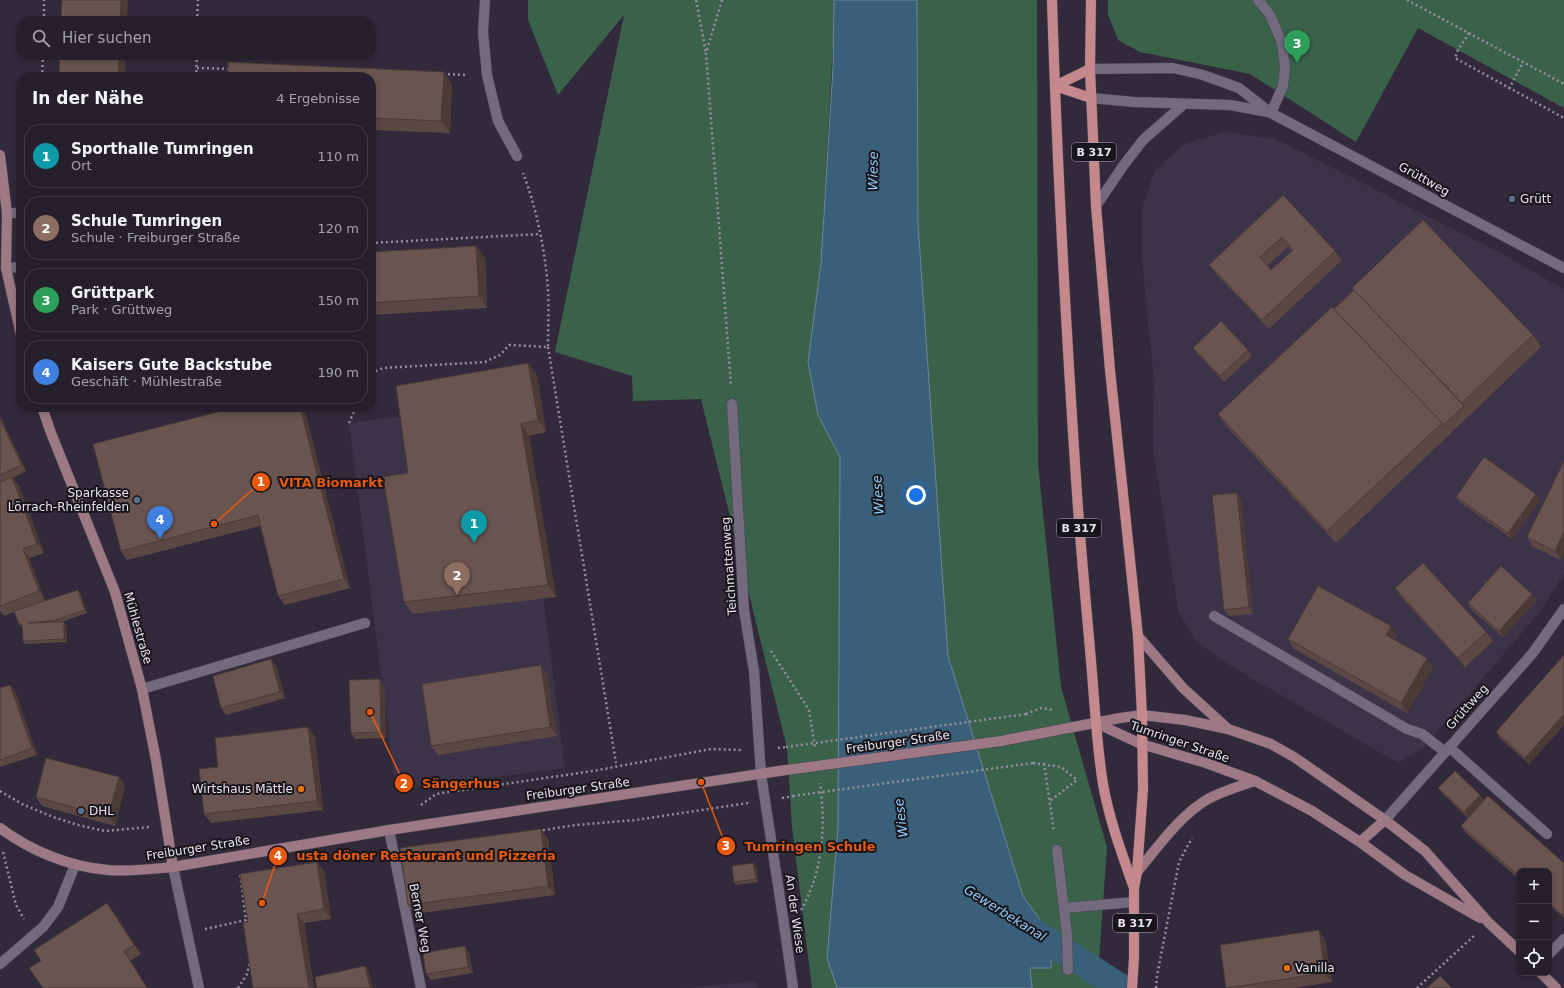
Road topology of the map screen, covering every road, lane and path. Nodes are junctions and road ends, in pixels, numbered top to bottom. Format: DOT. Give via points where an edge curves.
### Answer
graph roads {
  1 [pos="44,0"];
  2 [pos="198,0"];
  3 [pos="485,0"];
  4 [pos="696,0"];
  5 [pos="722,0"];
  6 [pos="1052,0"];
  7 [pos="1091,0"];
  8 [pos="1258,0"];
  9 [pos="1407,0"];
  10 [pos="44,16"];
  11 [pos="198,16"];
  12 [pos="1469,33"];
  13 [pos="706,53"];
  14 [pos="43,60"];
  15 [pos="197,60"];
  16 [pos="1523,62"];
  17 [pos="197,68"];
  18 [pos="236,69"];
  19 [pos="1090,69"];
  20 [pos="42,72"];
  21 [pos="197,72"];
  22 [pos="440,74"];
  23 [pos="487,75"];
  24 [pos="1564,84"];
  25 [pos="1055,86"];
  26 [pos="1509,89"];
  27 [pos="1091,98"];
  28 [pos="1184,104"];
  29 [pos="1271,113"];
  30 [pos="1564,118"];
  31 [pos="0,155"];
  32 [pos="517,156"];
  33 [pos="1096,206"];
  34 [pos="7,213"];
  35 [pos="16,213"];
  36 [pos="540,234"];
  37 [pos="376,243"];
  38 [pos="4,244"];
  39 [pos="16,267"];
  40 [pos="6,268"];
  41 [pos="1564,268"];
  42 [pos="16,313"];
  43 [pos="548,347"];
  44 [pos="376,371"];
  45 [pos="732,404"];
  46 [pos="44,412"];
  47 [pos="354,412"];
  48 [pos="349,423"];
  49 [pos="1564,609"];
  50 [pos="1214,616"];
  51 [pos="365,623"];
  52 [pos="1138,636"];
  53 [pos="142,689"];
  54 [pos="1041,708"];
  55 [pos="1142,715"];
  56 [pos="1096,724"];
  57 [pos="759,725"];
  58 [pos="1228,729"];
  59 [pos="1141,744"];
  60 [pos="786,747"];
  61 [pos="760,750"];
  62 [pos="1447,750"];
  63 [pos="616,763"];
  64 [pos="1044,763"];
  65 [pos="761,774"];
  66 [pos="1255,781"];
  67 [pos="0,791"];
  68 [pos="793,796"];
  69 [pos="765,800"];
  70 [pos="1049,801"];
  71 [pos="418,808"];
  72 [pos="1385,820"];
  73 [pos="166,825"];
  74 [pos="0,828"];
  75 [pos="389,830"];
  76 [pos="536,831"];
  77 [pos="1547,834"];
  78 [pos="1192,836"];
  79 [pos="1360,842"];
  80 [pos="2,846"];
  81 [pos="1057,850"];
  82 [pos="238,856"];
  83 [pos="75,865"];
  84 [pos="173,867"];
  85 [pos="1137,872"];
  86 [pos="1134,888"];
  87 [pos="1134,902"];
  88 [pos="1064,908"];
  89 [pos="246,920"];
  90 [pos="1489,923"];
  91 [pos="247,926"];
  92 [pos="187,933"];
  93 [pos="34,935"];
  94 [pos="1564,939"];
  95 [pos="1516,949"];
  96 [pos="1552,951"];
  97 [pos="250,958"];
  98 [pos="0,964"];
  99 [pos="1068,970"];
  100 [pos="1544,976"];
  101 [pos="199,988"];
  102 [pos="238,988"];
  103 [pos="421,988"];
  104 [pos="793,988"];
  105 [pos="1132,988"];
  106 [pos="1156,988"];
  107 [pos="1417,988"];
  108 [pos="1556,988"];
  1 -- 10 [label="path"];
  2 -- 11 [label="path"];
  3 -- 23 [label="street" via="483,32"];
  4 -- 13 [label="path"];
  5 -- 13 [label="path"];
  6 -- 25 [label="main road, B 317"];
  7 -- 19 [label="main road, B 317"];
  8 -- 29 [label="street" via="1270,15 1282,43 1285,67 1282,86"];
  9 -- 12 [label="path"];
  12 -- 16 [label="path"];
  12 -- 26 [label="path" via="1455,58"];
  13 -- 45 [label="path"];
  14 -- 20 [label="path"];
  15 -- 17 [label="path"];
  16 -- 24 [label="path"];
  16 -- 26 [label="path"];
  17 -- 18 [label="path"];
  17 -- 21 [label="path"];
  19 -- 25 [label="main road"];
  19 -- 27 [label="main road, B 317"];
  19 -- 29 [label="street, Grüttweg" via="1173,68 1203,75 1239,88"];
  22 -- 23 [label="path"];
  23 -- 32 [label="street" via="498,121"];
  25 -- 27 [label="main road"];
  25 -- 56 [label="main road, B 317" via="1066,333 1080,549"];
  26 -- 30 [label="path"];
  27 -- 28 [label="street, Grüttweg"];
  27 -- 33 [label="main road, B 317"];
  28 -- 29 [label="street, Grüttweg" via="1230,105"];
  28 -- 33 [label="street" via="1143,140"];
  29 -- 41 [label="street, Grüttweg"];
  31 -- 34 [label="street"];
  32 -- 36 [label="path" via="532,195"];
  33 -- 52 [label="main road, B 317" via="1110,370"];
  34 -- 35 [label="street"];
  34 -- 38 [label="street"];
  36 -- 37 [label="path"];
  36 -- 43 [label="path" via="548,289"];
  38 -- 40 [label="street"];
  39 -- 40 [label="street"];
  40 -- 42 [label="street"];
  43 -- 44 [label="path" via="509,345 500,355 485,362 383,368"];
  43 -- 63 [label="path"];
  45 -- 57 [label="street, Teichmattenweg" via="744,610 754,671"];
  46 -- 53 [label="street, Mühlestraße" via="115,592"];
  47 -- 48 [label="path"];
  49 -- 62 [label="street, Grüttweg" via="1532,654"];
  50 -- 62 [label="street"];
  51 -- 53 [label="street"];
  52 -- 55 [label="main road, B 317"];
  52 -- 58 [label="street" via="1183,688"];
  53 -- 73 [label="street, Mühlestraße"];
  54 -- 60 [label="path, bridge" via="1026,714"];
  55 -- 56 [label="street, Tumringer Straße"];
  55 -- 58 [label="street, Tumringer Straße"];
  55 -- 59 [label="main road, B 317"];
  56 -- 59 [label="street, Tumringer Straße"];
  56 -- 65 [label="street, Freiburger Straße, bridge" via="1001,741"];
  56 -- 86 [label="main road, B 317" via="1103,786"];
  57 -- 61 [label="street, An der Wiese"];
  58 -- 72 [label="street, Tumringer Straße" via="1271,744 1294,757"];
  59 -- 66 [label="street, Tumringer Straße"];
  59 -- 85 [label="main road, B 317" via="1143,789"];
  61 -- 65 [label="street, An der Wiese"];
  61 -- 71 [label="path" via="712,750 593,771 436,794"];
  62 -- 72 [label="street, Grüttweg"];
  62 -- 77 [label="street"];
  64 -- 68 [label="path, bridge"];
  64 -- 70 [label="path"];
  64 -- 70 [label="path" via="1061,767 1077,780"];
  65 -- 69 [label="street, An der Wiese"];
  65 -- 75 [label="street, Freiburger Straße"];
  66 -- 79 [label="street, Tumringer Straße" via="1312,811"];
  66 -- 85 [label="street" via="1207,799 1175,827"];
  67 -- 73 [label="path" via="53,817 105,831"];
  69 -- 76 [label="path" via="636,820"];
  69 -- 104 [label="street, An der Wiese"];
  70 -- 81 [label="path"];
  72 -- 79 [label="street"];
  72 -- 90 [label="street, Tumringer Straße" via="1425,851"];
  73 -- 84 [label="street, Mühlestraße"];
  74 -- 83 [label="street, Freiburger Straße" via="40,852"];
  75 -- 82 [label="street, Freiburger Straße"];
  75 -- 103 [label="street, Berner Weg"];
  78 -- 106 [label="path" via="1180,862"];
  79 -- 90 [label="street, Tumringer Straße" via="1405,875"];
  80 -- 93 [label="path" via="16,905"];
  81 -- 88 [label="street"];
  82 -- 84 [label="street, Freiburger Straße"];
  82 -- 89 [label="path"];
  83 -- 84 [label="street, Freiburger Straße" via="140,871"];
  83 -- 93 [label="street" via="58,907"];
  84 -- 92 [label="street"];
  85 -- 86 [label="main road, B 317"];
  86 -- 87 [label="main road, B 317"];
  87 -- 88 [label="street"];
  87 -- 105 [label="main road, B 317"];
  88 -- 99 [label="street"];
  89 -- 91 [label="path"];
  89 -- 92 [label="path"];
  90 -- 95 [label="street, Tumringer Straße"];
  90 -- 107 [label="path"];
  92 -- 101 [label="street"];
  93 -- 98 [label="street"];
  94 -- 96 [label="street"];
  97 -- 102 [label="path" via="247,974"];
  100 -- 108 [label="street"];
}
